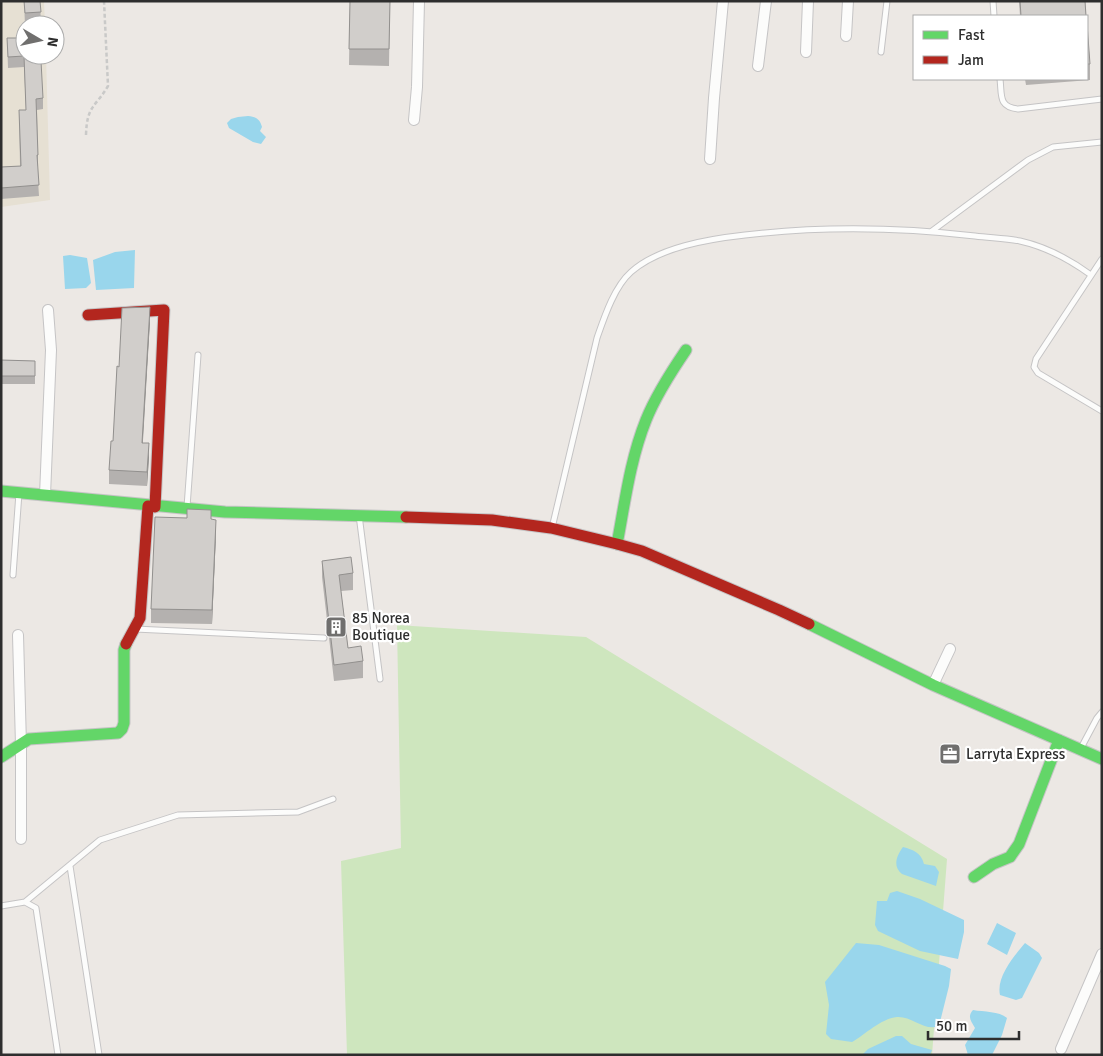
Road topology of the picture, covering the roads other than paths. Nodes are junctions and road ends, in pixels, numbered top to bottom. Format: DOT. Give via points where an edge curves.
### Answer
graph roads {
  1 [pos="419,1"];
  2 [pos="723,1"];
  3 [pos="766,1"];
  4 [pos="808,1"];
  5 [pos="848,1"];
  6 [pos="887,1"];
  7 [pos="993,1"];
  8 [pos="994,15"];
  9 [pos="846,36"];
  10 [pos="806,52"];
  11 [pos="882,52"];
  12 [pos="758,66"];
  13 [pos="1000,80"];
  14 [pos="1102,99"];
  15 [pos="414,120"];
  16 [pos="1102,142"];
  17 [pos="710,159"];
  18 [pos="932,231"];
  19 [pos="1102,259"];
  20 [pos="1091,275"];
  21 [pos="48,310"];
  22 [pos="88,315"];
  23 [pos="686,350"];
  24 [pos="198,355"];
  25 [pos="1102,411"];
  26 [pos="1,491"];
  27 [pos="19,492"];
  28 [pos="45,495"];
  29 [pos="151,506"];
  30 [pos="187,510"];
  31 [pos="359,515"];
  32 [pos="552,528"];
  33 [pos="616,544"];
  34 [pos="13,575"];
  35 [pos="135,629"];
  36 [pos="18,635"];
  37 [pos="324,638"];
  38 [pos="950,649"];
  39 [pos="380,679"];
  40 [pos="933,685"];
  41 [pos="1102,712"];
  42 [pos="1059,740"];
  43 [pos="21,745"];
  44 [pos="1080,750"];
  45 [pos="1,757"];
  46 [pos="1102,759"];
  47 [pos="333,799"];
  48 [pos="21,839"];
  49 [pos="70,866"];
  50 [pos="974,877"];
  51 [pos="25,902"];
  52 [pos="1,906"];
  53 [pos="1102,954"];
  54 [pos="1061,1049"];
  55 [pos="58,1055"];
  56 [pos="99,1055"];
  1 -- 15 [label="street"];
  2 -- 17 [label="street"];
  3 -- 12 [label="street"];
  4 -- 10 [label="street"];
  5 -- 9 [label="street"];
  6 -- 11 [label="lane"];
  7 -- 8 [label="lane"];
  13 -- 14 [label="lane" via="1004,104 1008,108"];
  16 -- 18 [label="lane" via="1053,147 1028,160"];
  18 -- 20 [label="lane" via="1020,241 1069,259"];
  18 -- 32 [label="lane" via="829,228 727,237 659,255 631,272 617,290 597,338"];
  19 -- 20 [label="lane"];
  20 -- 25 [label="lane" via="1036,359 1034,367 1038,373"];
  21 -- 28 [label="street" via="51,359"];
  22 -- 29 [label="street" via="164,310"];
  23 -- 33 [label="street" via="666,379 646,420 632,464"];
  24 -- 30 [label="lane"];
  26 -- 27 [label="street"];
  27 -- 28 [label="street"];
  27 -- 34 [label="lane"];
  28 -- 29 [label="street"];
  29 -- 30 [label="street"];
  29 -- 35 [label="street" via="140,618"];
  30 -- 31 [label="street"];
  31 -- 32 [label="street" via="492,520"];
  31 -- 39 [label="lane"];
  32 -- 33 [label="street"];
  33 -- 40 [label="street" via="642,551 779,610"];
  35 -- 37 [label="lane"];
  35 -- 43 [label="street" via="124,650 122,729 118,733 28,739"];
  36 -- 43 [label="street"];
  38 -- 40 [label="street"];
  40 -- 42 [label="street"];
  41 -- 44 [label="lane"];
  42 -- 44 [label="street"];
  42 -- 50 [label="street" via="1018,844 1010,856"];
  43 -- 45 [label="street"];
  43 -- 48 [label="street"];
  44 -- 46 [label="street"];
  47 -- 49 [label="lane" via="298,812 178,815 100,840"];
  49 -- 51 [label="lane"];
  49 -- 56 [label="lane"];
  51 -- 52 [label="lane"];
  51 -- 55 [label="lane" via="36,908"];
  53 -- 54 [label="street"];
}
